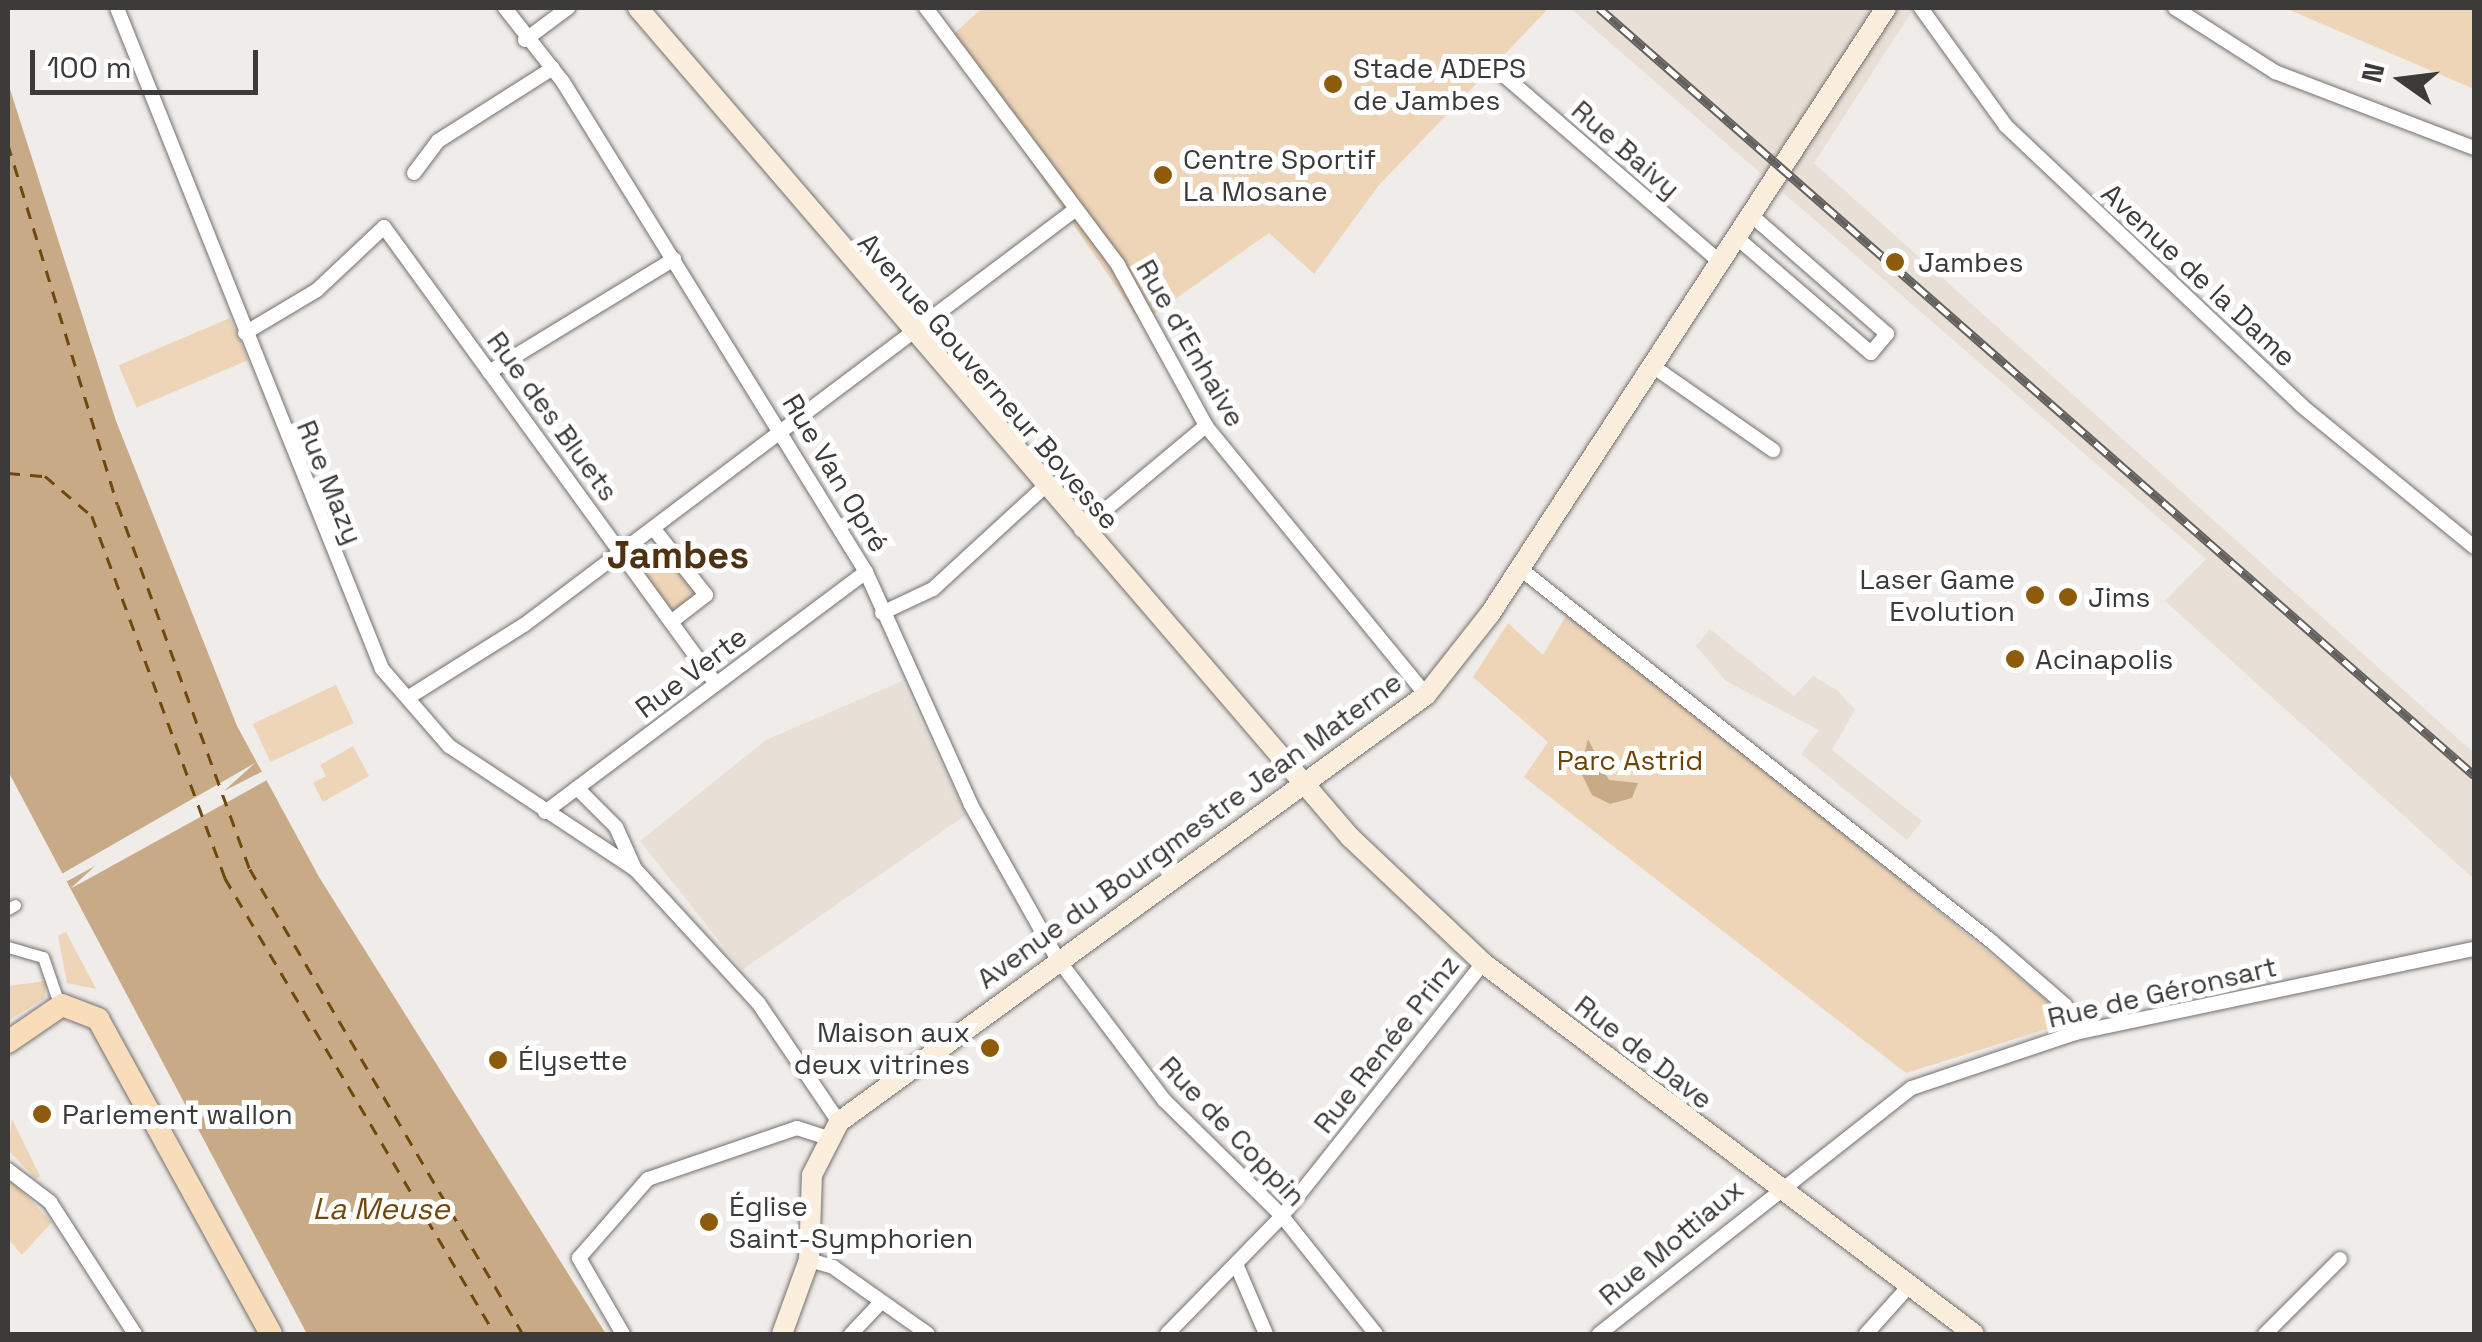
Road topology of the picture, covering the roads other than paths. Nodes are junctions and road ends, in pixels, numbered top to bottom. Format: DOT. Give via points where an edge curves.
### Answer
graph roads {
  1 [pos="117,8"];
  2 [pos="505,8"];
  3 [pos="568,8"];
  4 [pos="638,8"];
  5 [pos="926,8"];
  6 [pos="1886,8"];
  7 [pos="1920,8"];
  8 [pos="2175,8"];
  9 [pos="525,40"];
  10 [pos="552,68"];
  11 [pos="1500,72"];
  12 [pos="2474,148"];
  13 [pos="414,172"];
  14 [pos="1076,209"];
  15 [pos="1751,214"];
  16 [pos="1736,237"];
  17 [pos="674,259"];
  18 [pos="1720,262"];
  19 [pos="906,330"];
  20 [pos="245,333"];
  21 [pos="1652,365"];
  22 [pos="490,372"];
  23 [pos="1206,426"];
  24 [pos="784,432"];
  25 [pos="1773,450"];
  26 [pos="1044,487"];
  27 [pos="654,529"];
  28 [pos="1081,530"];
  29 [pos="2474,547"];
  30 [pos="621,553"];
  31 [pos="1518,567"];
  32 [pos="866,572"];
  33 [pos="882,613"];
  34 [pos="671,622"];
  35 [pos="716,684"];
  36 [pos="1426,694"];
  37 [pos="409,697"];
  38 [pos="1304,784"];
  39 [pos="577,788"];
  40 [pos="545,812"];
  41 [pos="635,869"];
  42 [pos="8,947"];
  43 [pos="2474,949"];
  44 [pos="1057,958"];
  45 [pos="1482,962"];
  46 [pos="56,995"];
  47 [pos="2074,1033"];
  48 [pos="8,1042"];
  49 [pos="834,1130"];
  50 [pos="8,1170"];
  51 [pos="1776,1188"];
  52 [pos="1282,1216"];
  53 [pos="2340,1259"];
  54 [pos="809,1260"];
  55 [pos="1236,1264"];
  56 [pos="1910,1286"];
  57 [pos="882,1302"];
  58 [pos="135,1334"];
  59 [pos="270,1334"];
  60 [pos="622,1334"];
  61 [pos="782,1334"];
  62 [pos="852,1334"];
  63 [pos="928,1334"];
  64 [pos="1166,1334"];
  65 [pos="1266,1334"];
  66 [pos="1376,1334"];
  67 [pos="1599,1334"];
  68 [pos="1866,1334"];
  69 [pos="1974,1334"];
  70 [pos="2266,1334"];
  1 -- 20 [label="street, Rue Mazy" via="200,195"];
  2 -- 9 [label="street, Rue Van Opré"];
  3 -- 9 [label="street"];
  4 -- 19 [label="main road, Avenue Gouverneur Bovesse"];
  5 -- 14 [label="street, Rue d'Enhaive"];
  6 -- 15 [label="main road, Avenue du Bourgmestre Jean Materne"];
  7 -- 29 [label="street, Avenue de la Dame" via="2006,126 2302,406"];
  8 -- 12 [label="street" via="2276,72"];
  9 -- 10 [label="street, Rue Van Opré"];
  10 -- 13 [label="street" via="438,141"];
  10 -- 17 [label="street, Rue Van Opré"];
  11 -- 18 [label="street, Rue Baivy"];
  14 -- 19 [label="street"];
  14 -- 23 [label="street, Rue d'Enhaive" via="1118,265"];
  15 -- 16 [label="main road, Avenue du Bourgmestre Jean Materne"];
  15 -- 16 [label="street" via="1888,334 1871,353"];
  16 -- 18 [label="main road, Avenue du Bourgmestre Jean Materne"];
  17 -- 22 [label="street"];
  17 -- 24 [label="street, Rue Van Opré"];
  18 -- 21 [label="main road, Avenue du Bourgmestre Jean Materne"];
  19 -- 24 [label="street"];
  19 -- 26 [label="main road, Avenue Gouverneur Bovesse"];
  20 -- 22 [label="street, Rue des Bluets" via="317,290 384,226"];
  20 -- 37 [label="street, Rue Mazy" via="382,669"];
  21 -- 25 [label="street"];
  21 -- 31 [label="main road, Avenue du Bourgmestre Jean Materne"];
  22 -- 30 [label="street, Rue des Bluets"];
  23 -- 28 [label="street"];
  23 -- 36 [label="street, Rue d'Enhaive"];
  24 -- 27 [label="street"];
  24 -- 32 [label="street, Rue Van Opré"];
  26 -- 28 [label="main road, Avenue Gouverneur Bovesse"];
  26 -- 33 [label="street" via="932,589"];
  27 -- 30 [label="street"];
  27 -- 34 [label="street" via="706,595"];
  28 -- 38 [label="main road, Avenue Gouverneur Bovesse"];
  30 -- 34 [label="street, Rue des Bluets"];
  30 -- 37 [label="street"];
  31 -- 36 [label="main road, Avenue du Bourgmestre Jean Materne"];
  31 -- 47 [label="street" via="1991,941 2064,1005"];
  32 -- 33 [label="street, Rue Van Opré"];
  32 -- 35 [label="street, Rue Verte"];
  33 -- 44 [label="street, Rue Van Opré" via="971,805"];
  34 -- 35 [label="street, Rue des Bluets"];
  35 -- 39 [label="street, Rue Verte"];
  36 -- 38 [label="main road, Avenue du Bourgmestre Jean Materne"];
  37 -- 40 [label="street, Rue Mazy" via="449,746"];
  38 -- 44 [label="main road, Avenue du Bourgmestre Jean Materne"];
  38 -- 45 [label="main road, Rue de Dave"];
  39 -- 40 [label="street, Rue Verte"];
  39 -- 41 [label="street, Rue Mazy" via="616,828"];
  40 -- 41 [label="street, Rue Mazy"];
  41 -- 49 [label="street, Rue Mazy" via="758,1004"];
  42 -- 46 [label="street" via="43,956"];
  43 -- 47 [label="street, Rue de Géronsart"];
  44 -- 49 [label="main road, Avenue du Bourgmestre Jean Materne"];
  44 -- 52 [label="street, Rue de Coppin" via="1164,1100"];
  45 -- 51 [label="main road, Rue de Dave"];
  45 -- 52 [label="street, Rue Renée Prinz"];
  47 -- 51 [label="street, Rue de Géronsart" via="1912,1088"];
  48 -- 59 [label="main road" via="62,1005 98,1019"];
  49 -- 54 [label="main road" via="809,1194"];
  49 -- 60 [label="street" via="797,1128 648,1179 578,1258"];
  50 -- 58 [label="street" via="50,1202"];
  51 -- 56 [label="main road, Rue de Dave"];
  51 -- 67 [label="street, Rue Mottiaux"];
  52 -- 55 [label="street, Rue Renée Prinz"];
  52 -- 66 [label="street, Rue de Coppin"];
  53 -- 70 [label="street"];
  54 -- 57 [label="street"];
  54 -- 61 [label="main road"];
  55 -- 64 [label="street, Rue Renée Prinz"];
  55 -- 65 [label="street"];
  56 -- 68 [label="street"];
  56 -- 69 [label="main road, Rue de Dave"];
  57 -- 62 [label="street"];
  57 -- 63 [label="street"];
}
